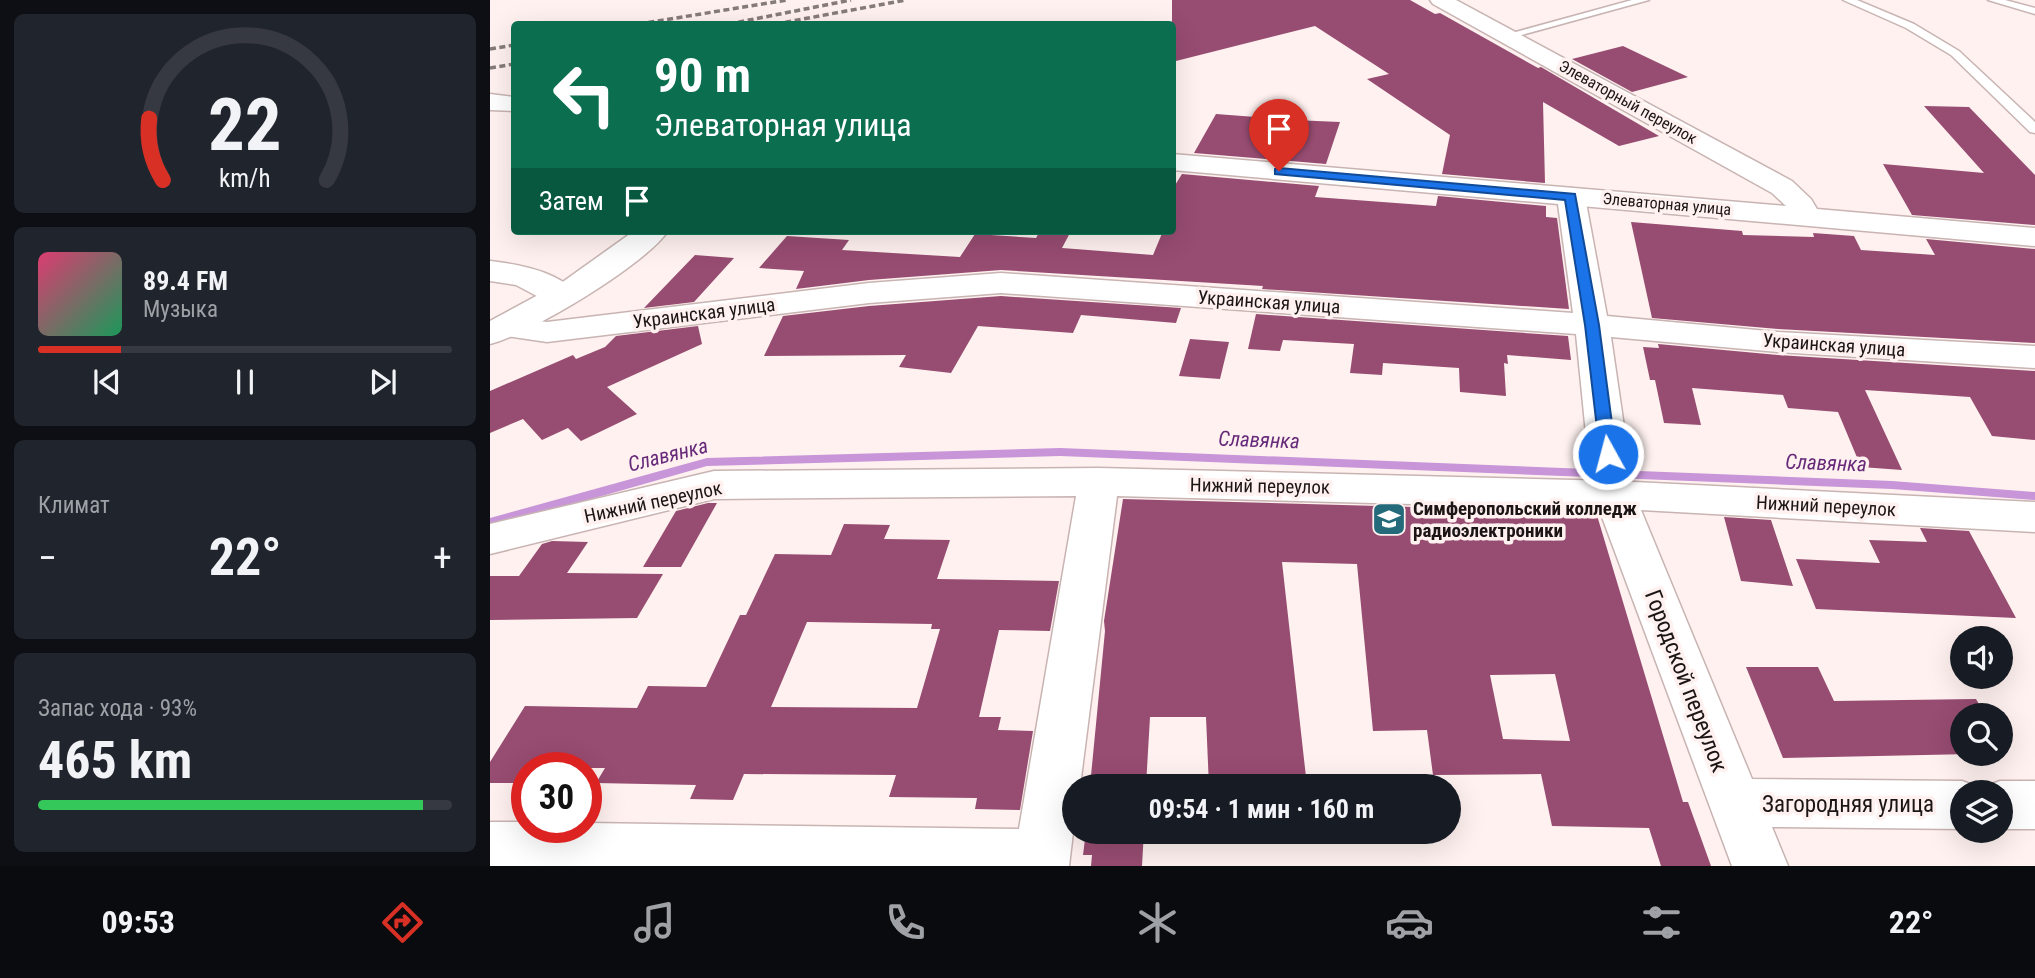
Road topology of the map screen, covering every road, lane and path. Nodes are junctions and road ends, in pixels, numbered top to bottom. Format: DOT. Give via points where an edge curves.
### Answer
graph roads {
  1 [pos="1440,0"];
  2 [pos="1644,0"];
  3 [pos="1848,0"];
  4 [pos="1993,0"];
  5 [pos="2035,11"];
  6 [pos="1507,36"];
  7 [pos="490,102"];
  8 [pos="511,104"];
  9 [pos="2035,129"];
  10 [pos="1176,162"];
  11 [pos="1571,197"];
  12 [pos="1804,215"];
  13 [pos="648,235"];
  14 [pos="2035,237"];
  15 [pos="490,271"];
  16 [pos="562,296"];
  17 [pos="1592,325"];
  18 [pos="497,331"];
  19 [pos="2035,357"];
  20 [pos="1611,474"];
  21 [pos="1099,482"];
  22 [pos="2035,517"];
  23 [pos="490,539"];
  24 [pos="1734,803"];
  25 [pos="1950,805"];
  26 [pos="2013,805"];
  27 [pos="2035,805"];
  28 [pos="490,847"];
  29 [pos="1042,860"];
  30 [pos="1760,866"];
  1 -- 6 [label="street, Элеваторный переулок"];
  2 -- 6 [label="lane"];
  3 -- 9 [label="lane" via="1910,26 1955,53"];
  4 -- 5 [label="lane"];
  6 -- 12 [label="street, Элеваторный переулок" via="1782,187 1801,205"];
  7 -- 8 [label="street"];
  10 -- 11 [label="street, Элеваторная улица"];
  11 -- 12 [label="street, Элеваторная улица"];
  11 -- 17 [label="street, Городской переулок"];
  12 -- 14 [label="street, Элеваторная улица"];
  13 -- 16 [label="street" via="621,259"];
  15 -- 16 [label="street" via="514,273"];
  16 -- 18 [label="street"];
  17 -- 18 [label="street, Украинская улица" via="1001,283 869,293 547,332"];
  17 -- 19 [label="street, Украинская улица" via="1778,342"];
  17 -- 20 [label="street, Городской переулок"];
  20 -- 21 [label="street, Нижний переулок"];
  20 -- 22 [label="street, Нижний переулок"];
  20 -- 24 [label="street, Городской переулок"];
  21 -- 23 [label="street, Нижний переулок" via="714,485"];
  21 -- 29 [label="street"];
  24 -- 25 [label="street, Загородняя улица"];
  24 -- 30 [label="street, Городской переулок"];
  26 -- 27 [label="street"];
  28 -- 29 [label="street"];
}
